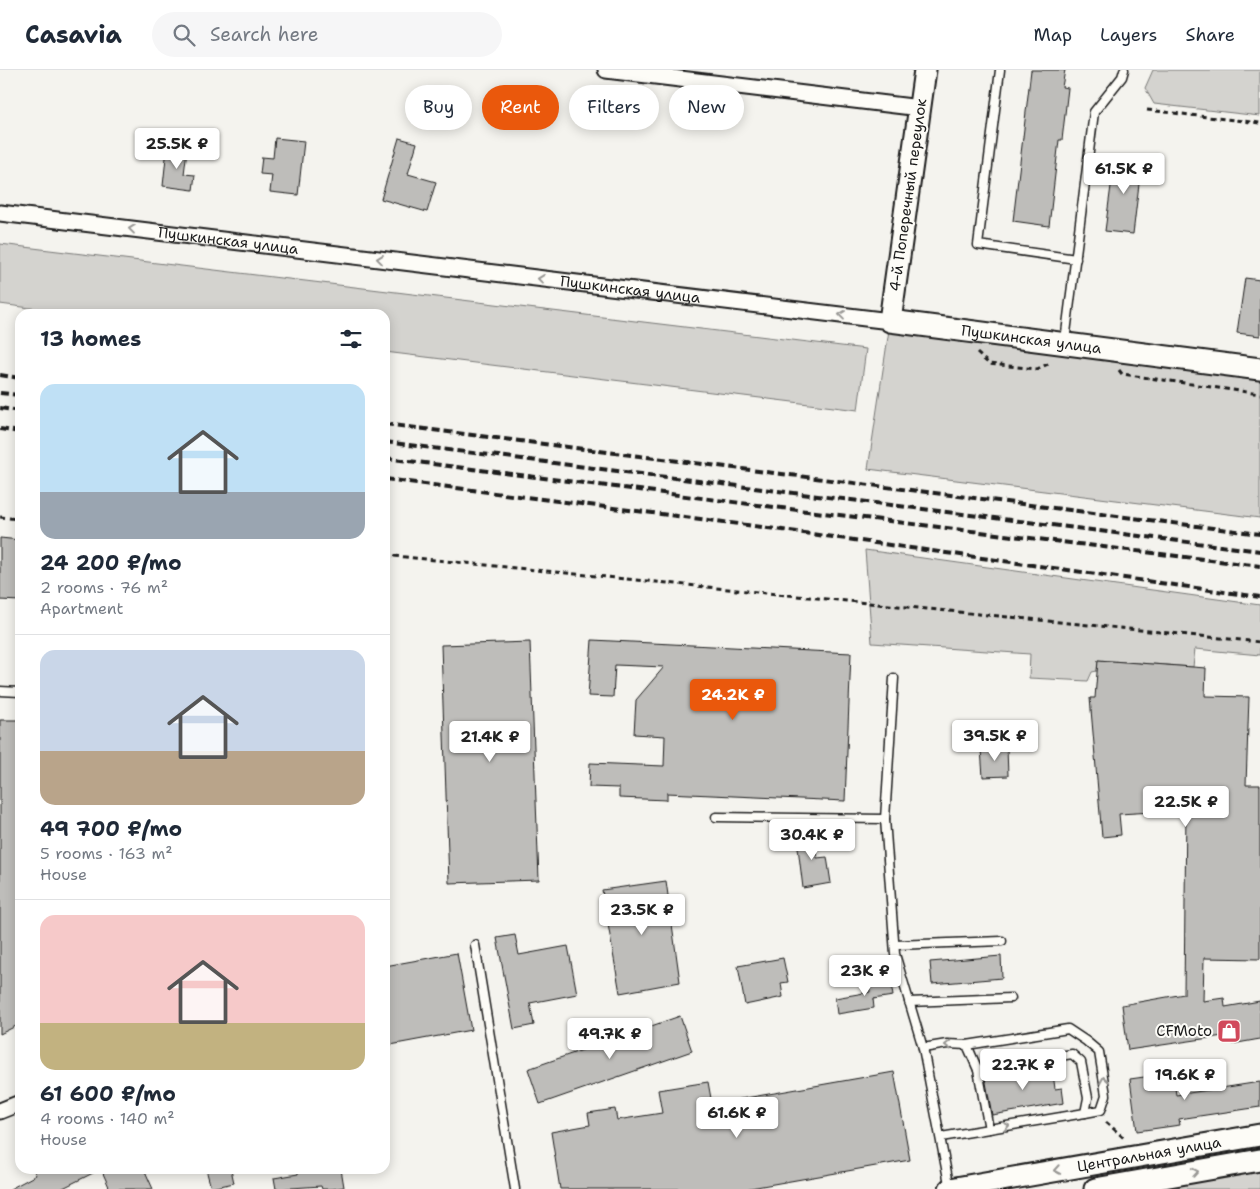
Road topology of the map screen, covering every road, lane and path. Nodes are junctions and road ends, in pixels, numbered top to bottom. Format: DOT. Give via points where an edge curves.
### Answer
graph roads {
  1 [pos="606,70"];
  2 [pos="925,70"];
  3 [pos="1000,70"];
  4 [pos="1124,70"];
  5 [pos="920,108"];
  6 [pos="1147,110"];
  7 [pos="1260,123"];
  8 [pos="0,213"];
  9 [pos="1076,259"];
  10 [pos="890,321"];
  11 [pos="1065,343"];
  12 [pos="1117,368"];
  13 [pos="1260,369"];
  14 [pos="1260,394"];
  15 [pos="0,517"];
  16 [pos="15,518"];
  17 [pos="390,555"];
  18 [pos="1260,642"];
  19 [pos="894,678"];
  20 [pos="0,690"];
  21 [pos="15,692"];
  22 [pos="716,817"];
  23 [pos="886,820"];
  24 [pos="1002,941"];
  25 [pos="475,945"];
  26 [pos="895,946"];
  27 [pos="1011,998"];
  28 [pos="909,1002"];
  29 [pos="967,1046"];
  30 [pos="923,1048"];
  31 [pos="978,1070"];
  32 [pos="15,1105"];
  33 [pos="0,1111"];
  34 [pos="1095,1111"];
  35 [pos="1085,1113"];
  36 [pos="989,1129"];
  37 [pos="1260,1135"];
  38 [pos="941,1138"];
  39 [pos="1128,1143"];
  40 [pos="1260,1160"];
  41 [pos="516,1189"];
  42 [pos="950,1189"];
  43 [pos="1095,1189"];
  1 -- 5 [label="street"];
  2 -- 5 [label="street, 4-й Поперечный переулок"];
  3 -- 9 [label="lane" via="978,245"];
  4 -- 9 [label="lane" via="1122,78 1094,112"];
  5 -- 10 [label="street, 4-й Поперечный переулок"];
  6 -- 7 [label="path"];
  10 -- 8 [label="street, Пушкинская улица, one-way"];
  9 -- 11 [label="lane"];
  10 -- 11 [label="street, Пушкинская улица"];
  11 -- 13 [label="street, Пушкинская улица"];
  12 -- 14 [label="path" via="1122,374"];
  15 -- 16 [label="path"];
  17 -- 18 [label="path"];
  19 -- 23 [label="lane"];
  20 -- 21 [label="lane"];
  22 -- 23 [label="lane"];
  23 -- 26 [label="lane"];
  24 -- 26 [label="lane"];
  25 -- 41 [label="lane"];
  26 -- 28 [label="lane"];
  27 -- 28 [label="lane"];
  28 -- 30 [label="lane"];
  29 -- 30 [label="lane, one-way" via="946,1044"];
  29 -- 31 [label="lane"];
  34 -- 29 [label="lane, one-way" via="1101,1110 1106,1095 1099,1052 1068,1029"];
  30 -- 38 [label="lane"];
  31 -- 35 [label="lane" via="1072,1054 1081,1062 1088,1098"];
  31 -- 36 [label="lane"];
  32 -- 33 [label="street"];
  34 -- 35 [label="lane"];
  34 -- 39 [label="path"];
  36 -- 35 [label="lane, one-way"];
  36 -- 38 [label="lane"];
  37 -- 42 [label="street, Центральная улица, one-way"];
  38 -- 42 [label="lane"];
  43 -- 40 [label="street, Центральная улица, one-way"];
}
